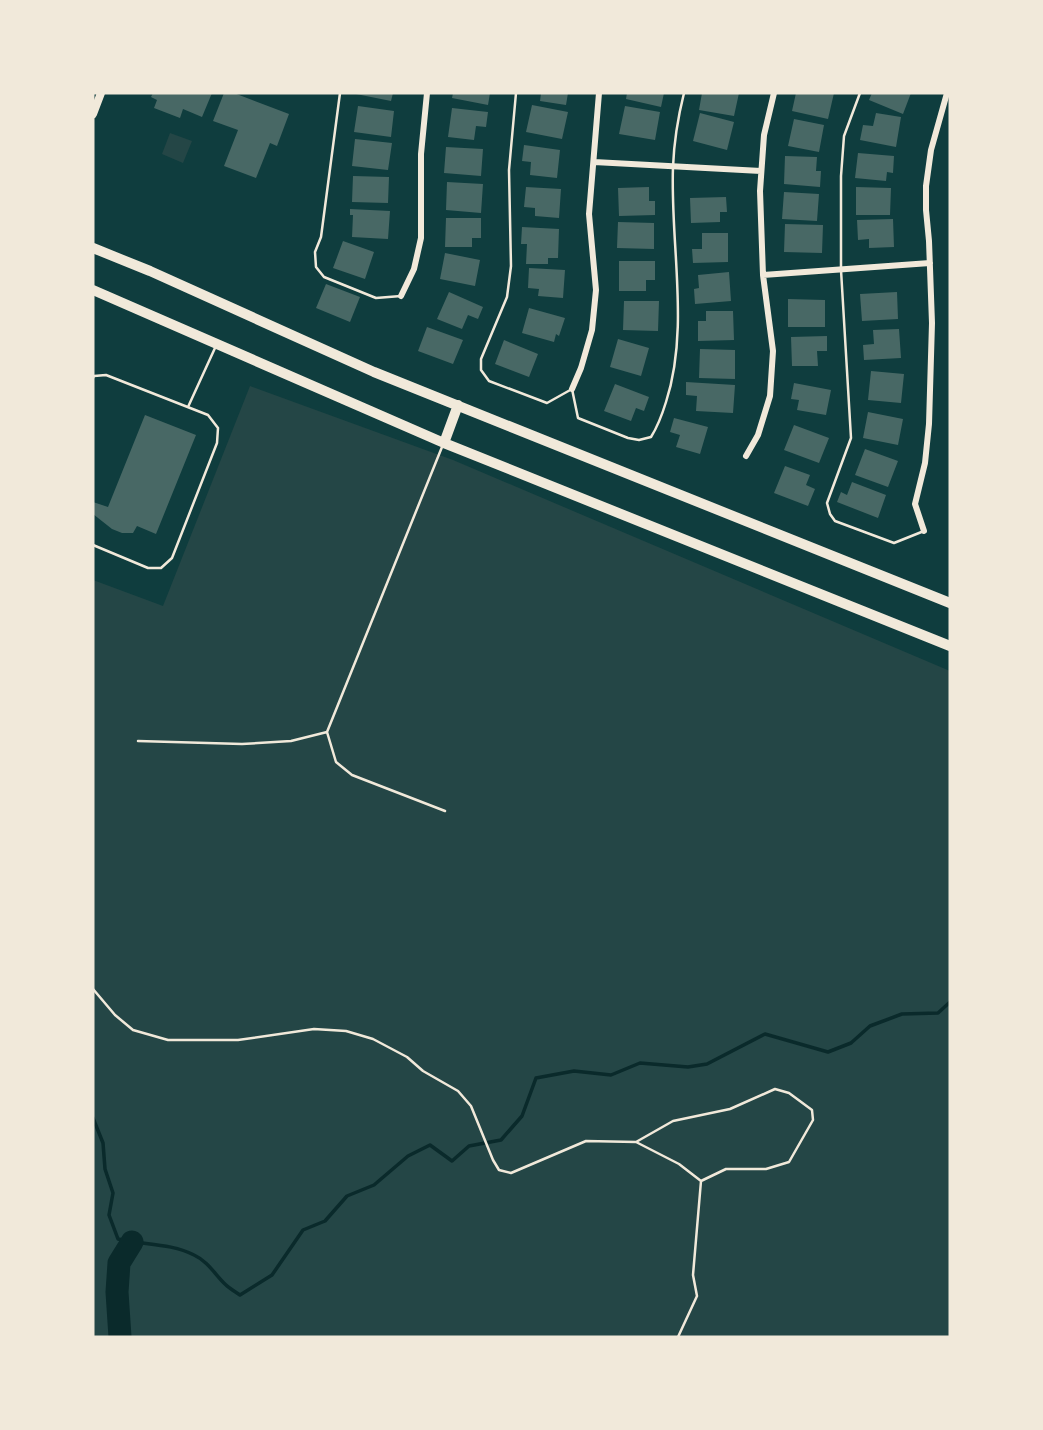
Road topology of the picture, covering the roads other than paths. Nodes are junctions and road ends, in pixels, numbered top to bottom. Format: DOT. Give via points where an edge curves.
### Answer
graph roads {
  1 [pos="101,93"];
  2 [pos="340,93"];
  3 [pos="427,93"];
  4 [pos="516,93"];
  5 [pos="599,93"];
  6 [pos="684,93"];
  7 [pos="774,93"];
  8 [pos="860,93"];
  9 [pos="947,93"];
  10 [pos="93,114"];
  11 [pos="594,162"];
  12 [pos="673,166"];
  13 [pos="761,171"];
  14 [pos="93,248"];
  15 [pos="930,263"];
  16 [pos="841,270"];
  17 [pos="763,275"];
  18 [pos="93,290"];
  19 [pos="401,296"];
  20 [pos="216,345"];
  21 [pos="93,378"];
  22 [pos="572,389"];
  23 [pos="458,405"];
  24 [pos="188,407"];
  25 [pos="444,443"];
  26 [pos="746,456"];
  27 [pos="924,531"];
  28 [pos="93,545"];
  29 [pos="950,603"];
  30 [pos="950,646"];
  31 [pos="327,733"];
  32 [pos="138,741"];
  33 [pos="445,811"];
  1 -- 10 [label="street"];
  2 -- 19 [label="lane" via="316,267 324,277 376,298"];
  3 -- 19 [label="street" via="421,238"];
  4 -- 22 [label="lane" via="509,170 511,266 507,297 481,359 481,370 489,381 547,403"];
  5 -- 11 [label="street"];
  6 -- 12 [label="lane"];
  7 -- 13 [label="street"];
  8 -- 16 [label="lane" via="844,136"];
  9 -- 15 [label="street" via="926,186"];
  11 -- 12 [label="street"];
  11 -- 22 [label="street" via="589,214 596,289 592,331"];
  12 -- 13 [label="street"];
  12 -- 22 [label="lane" via="678,343 673,381 658,426 651,437 639,440 579,418"];
  13 -- 17 [label="street"];
  14 -- 23 [label="main road"];
  15 -- 16 [label="street"];
  15 -- 27 [label="street" via="929,424 915,504"];
  16 -- 17 [label="street"];
  16 -- 27 [label="lane" via="851,438 829,493 830,514 835,521 894,543"];
  17 -- 26 [label="street" via="773,351 770,396"];
  18 -- 20 [label="main road"];
  20 -- 24 [label="lane"];
  20 -- 25 [label="main road"];
  21 -- 24 [label="lane" via="106,375"];
  23 -- 25 [label="main road"];
  23 -- 29 [label="main road"];
  24 -- 28 [label="lane" via="208,415 218,428 217,443 172,558 160,568 148,568"];
  25 -- 30 [label="main road"];
  25 -- 31 [label="lane"];
  31 -- 32 [label="lane" via="242,744"];
  31 -- 33 [label="lane" via="336,762 352,775"];
}
